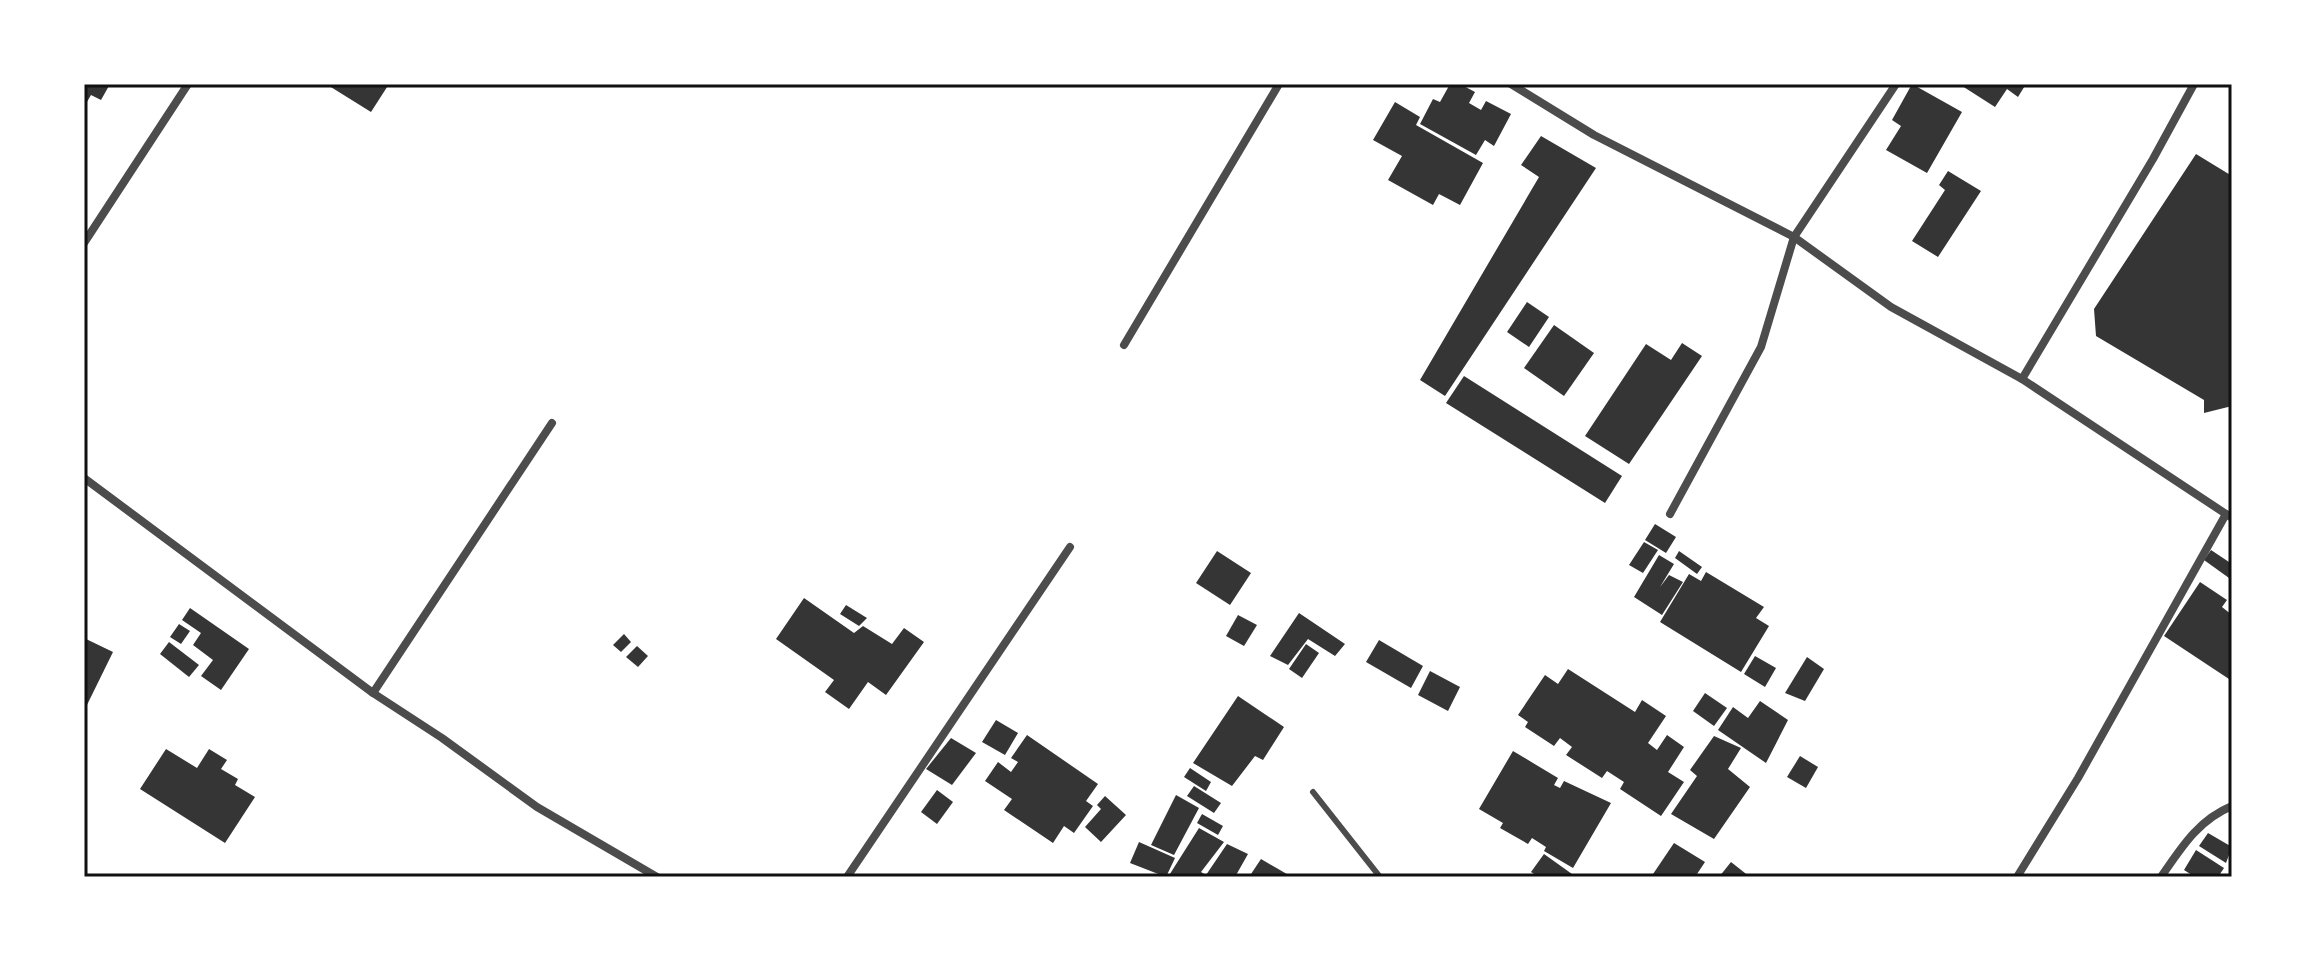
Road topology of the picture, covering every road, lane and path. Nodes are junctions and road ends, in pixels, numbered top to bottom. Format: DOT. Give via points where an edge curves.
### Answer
graph roads {
  1 [pos="188,84"];
  2 [pos="1279,84"];
  3 [pos="1511,84"];
  4 [pos="1896,84"];
  5 [pos="2194,84"];
  6 [pos="1794,237"];
  7 [pos="84,243"];
  8 [pos="1124,345"];
  9 [pos="2022,379"];
  10 [pos="552,423"];
  11 [pos="84,478"];
  12 [pos="1670,514"];
  13 [pos="2229,516"];
  14 [pos="1070,547"];
  15 [pos="373,693"];
  16 [pos="1313,792"];
  17 [pos="2232,806"];
  18 [pos="657,877"];
  19 [pos="847,877"];
  20 [pos="1380,877"];
  21 [pos="2017,877"];
  22 [pos="2161,877"];
  1 -- 7 [label="street"];
  2 -- 8 [label="street"];
  3 -- 6 [label="street" via="1594,135"];
  4 -- 6 [label="street"];
  5 -- 9 [label="street"];
  6 -- 9 [label="street" via="1891,307"];
  6 -- 12 [label="street" via="1761,347"];
  9 -- 13 [label="street"];
  10 -- 15 [label="street"];
  11 -- 15 [label="street"];
  13 -- 21 [label="street"];
  14 -- 19 [label="street"];
  15 -- 18 [label="street" via="537,807"];
  16 -- 20 [label="lane"];
  17 -- 22 [label="street" via="2196,829"];
}
